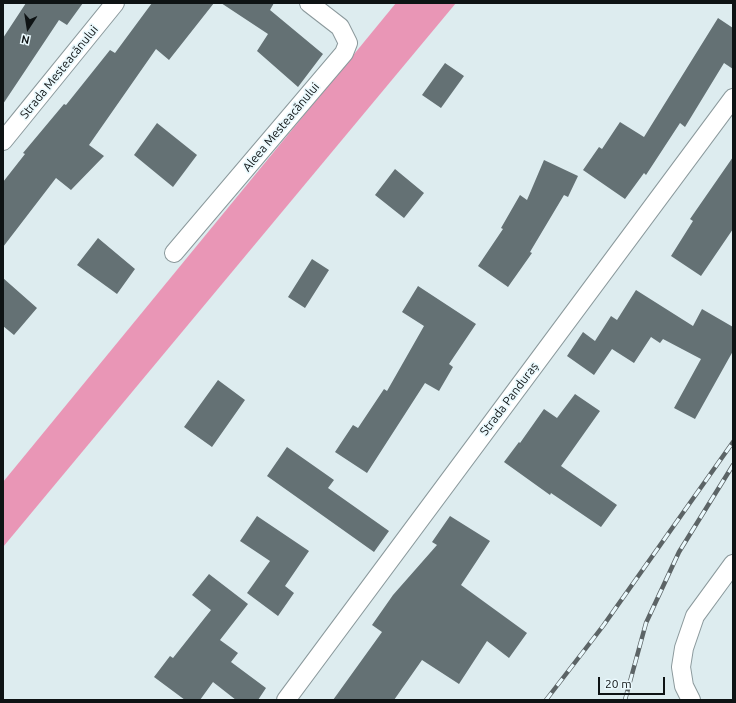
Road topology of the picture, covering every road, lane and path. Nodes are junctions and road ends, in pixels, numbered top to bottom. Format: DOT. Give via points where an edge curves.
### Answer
graph roads {
  1 [pos="114,3"];
  2 [pos="309,3"];
  3 [pos="733,98"];
  4 [pos="3,141"];
  5 [pos="174,253"];
  6 [pos="733,564"];
  7 [pos="286,700"];
  8 [pos="690,700"];
  1 -- 4 [label="street, Strada Mesteacănului"];
  2 -- 5 [label="street, Aleea Mesteacănului" via="340,27 348,43 344,53"];
  3 -- 7 [label="street, Strada Panduraș"];
  6 -- 8 [label="street" via="695,616 684,648 681,668"];
}
